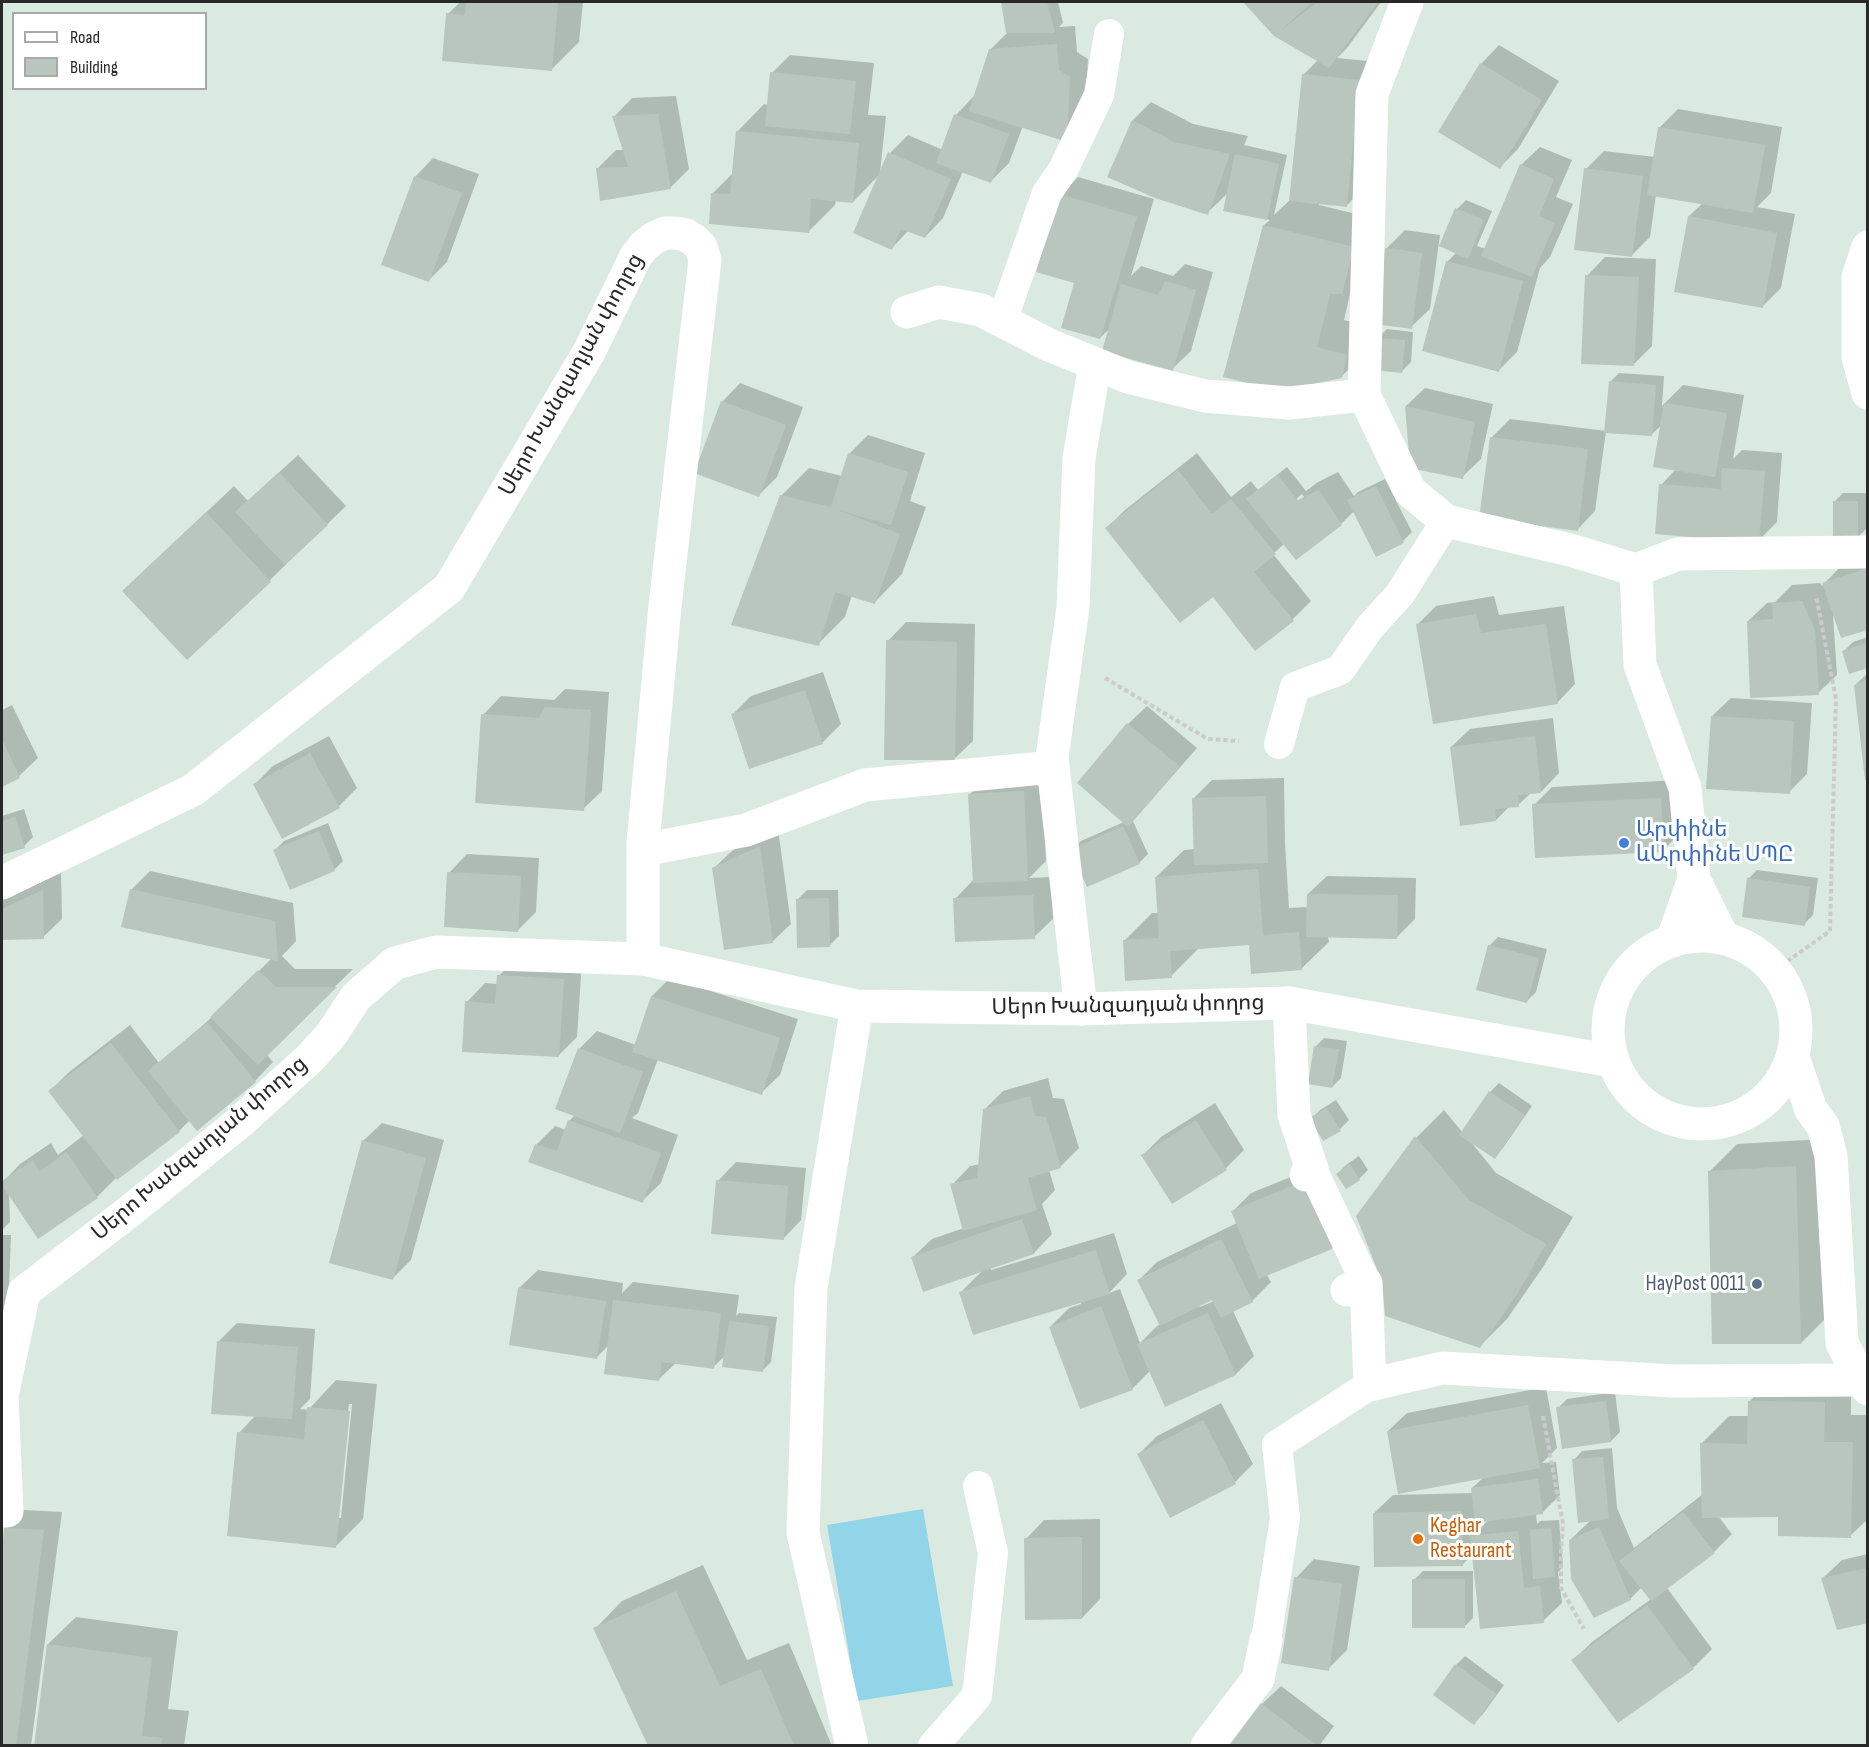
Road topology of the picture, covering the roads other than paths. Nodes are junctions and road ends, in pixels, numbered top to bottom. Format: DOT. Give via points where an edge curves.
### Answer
graph roads {
  1 [pos="1407,2"];
  2 [pos="1108,34"];
  3 [pos="1868,247"];
  4 [pos="907,312"];
  5 [pos="1002,321"];
  6 [pos="1095,364"];
  7 [pos="1868,393"];
  8 [pos="1364,394"];
  9 [pos="1446,521"];
  10 [pos="1868,552"];
  11 [pos="1636,570"];
  12 [pos="1279,744"];
  13 [pos="1053,767"];
  14 [pos="643,850"];
  15 [pos="1694,879"];
  16 [pos="2,883"];
  17 [pos="1723,938"];
  18 [pos="1672,941"];
  19 [pos="643,959"];
  20 [pos="1289,1003"];
  21 [pos="857,1006"];
  22 [pos="1081,1009"];
  23 [pos="1793,1057"];
  24 [pos="1612,1061"];
  25 [pos="1758,1106"];
  26 [pos="1811,1110"];
  27 [pos="1309,1172"];
  28 [pos="1356,1287"];
  29 [pos="1370,1385"];
  30 [pos="1864,1385"];
  31 [pos="978,1486"];
  32 [pos="7,1511"];
  33 [pos="1266,1640"];
  34 [pos="852,1746"];
  35 [pos="933,1746"];
  36 [pos="1207,1746"];
  1 -- 8 [label="street" via="1372,94"];
  2 -- 5 [label="lane" via="1099,95 1063,170 1047,193"];
  3 -- 7 [label="street" via="1858,277 1858,358"];
  4 -- 5 [label="street" via="939,302 981,310"];
  5 -- 6 [label="street"];
  6 -- 8 [label="street" via="1128,377 1205,396 1289,404"];
  6 -- 13 [label="street" via="1079,458 1073,607"];
  8 -- 9 [label="street" via="1410,491"];
  9 -- 11 [label="street"];
  9 -- 12 [label="lane" via="1400,594 1370,627 1340,670 1295,687"];
  10 -- 11 [label="street" via="1678,554"];
  11 -- 15 [label="street" via="1640,664 1685,788"];
  13 -- 14 [label="street" via="865,785 746,830"];
  13 -- 22 [label="street"];
  14 -- 16 [label="street, Սերո Խանզադյան փողոց" via="665,606 705,260 694,240 676,233 654,238 636,256 589,352 449,588 193,790"];
  14 -- 19 [label="street, Սերո Խանզադյան փողոց"];
  15 -- 17 [label="street"];
  15 -- 18 [label="street"];
  17 -- 18 [label="street" via="1697,936"];
  17 -- 23 [label="street" via="1752,949 1775,969 1791,996 1797,1027"];
  18 -- 24 [label="street" via="1647,953 1627,973 1614,997 1608,1024"];
  19 -- 21 [label="street, Սերո Խանզադյան փողոց"];
  19 -- 32 [label="street, Սերո Խանզադյան փողոց" via="436,952 395,963 356,997 310,1058 240,1122 24,1292 2,1396"];
  20 -- 22 [label="street, Սերո Խանզադյան փողոց"];
  20 -- 24 [label="street, Սերո Խանզադյան փողոց"];
  20 -- 27 [label="street" via="1294,1115"];
  21 -- 22 [label="street, Սերո Խանզադյան փողոց"];
  21 -- 34 [label="street" via="811,1287 803,1533"];
  23 -- 25 [label="street" via="1780,1085"];
  23 -- 26 [label="street"];
  24 -- 25 [label="street" via="1641,1102 1668,1118 1699,1125 1730,1121"];
  25 -- 26 [label="street"];
  26 -- 30 [label="street" via="1823,1126 1831,1156 1842,1343"];
  27 -- 28 [label="lane"];
  28 -- 29 [label="street"];
  29 -- 30 [label="street" via="1442,1368 1674,1381"];
  29 -- 33 [label="lane" via="1277,1445 1285,1518"];
  31 -- 35 [label="lane" via="993,1553 977,1696"];
  33 -- 36 [label="street" via="1258,1679"];
}
